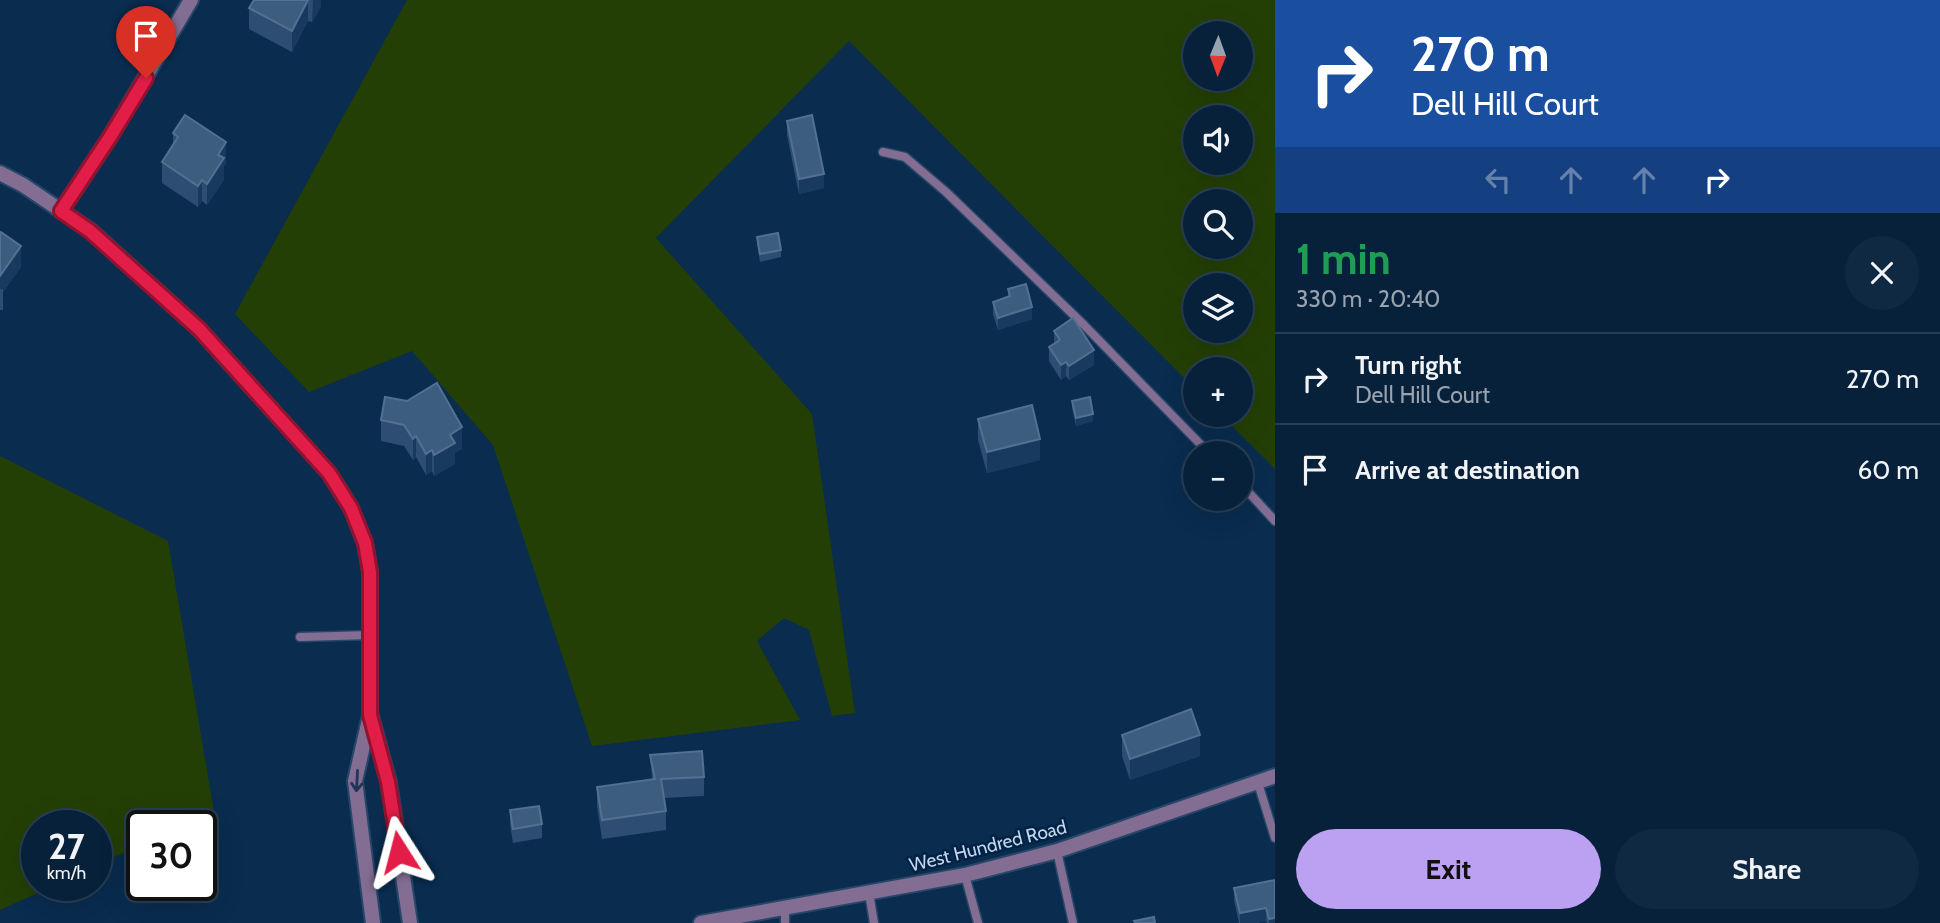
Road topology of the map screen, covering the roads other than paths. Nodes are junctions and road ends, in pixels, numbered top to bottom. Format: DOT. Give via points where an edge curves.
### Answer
graph roads {
  1 [pos="191,0"];
  2 [pos="883,152"];
  3 [pos="0,173"];
  4 [pos="61,211"];
  5 [pos="1197,441"];
  6 [pos="1253,497"];
  7 [pos="1275,521"];
  8 [pos="371,635"];
  9 [pos="300,637"];
  10 [pos="370,715"];
  11 [pos="1275,776"];
  12 [pos="1258,783"];
  13 [pos="1275,838"];
  14 [pos="1057,851"];
  15 [pos="964,875"];
  16 [pos="869,892"];
  17 [pos="785,916"];
  18 [pos="373,923"];
  19 [pos="410,923"];
  20 [pos="701,923"];
  21 [pos="874,923"];
  22 [pos="978,923"];
  23 [pos="1073,923"];
  1 -- 4 [label="street"];
  2 -- 5 [label="lane" via="905,157 946,192"];
  3 -- 4 [label="street"];
  4 -- 8 [label="street" via="90,231 199,329 329,473 351,508 365,543"];
  6 -- 7 [label="lane"];
  8 -- 9 [label="lane"];
  8 -- 10 [label="street"];
  10 -- 18 [label="street, one-way" via="355,781"];
  10 -- 19 [label="street" via="388,782"];
  11 -- 12 [label="street, West Hundred Road"];
  12 -- 13 [label="lane"];
  12 -- 14 [label="street, West Hundred Road"];
  14 -- 15 [label="street, West Hundred Road"];
  14 -- 23 [label="lane"];
  15 -- 16 [label="street, West Hundred Road"];
  15 -- 22 [label="lane"];
  16 -- 17 [label="street, West Hundred Road"];
  16 -- 21 [label="lane"];
  17 -- 20 [label="street, West Hundred Road"];
}
